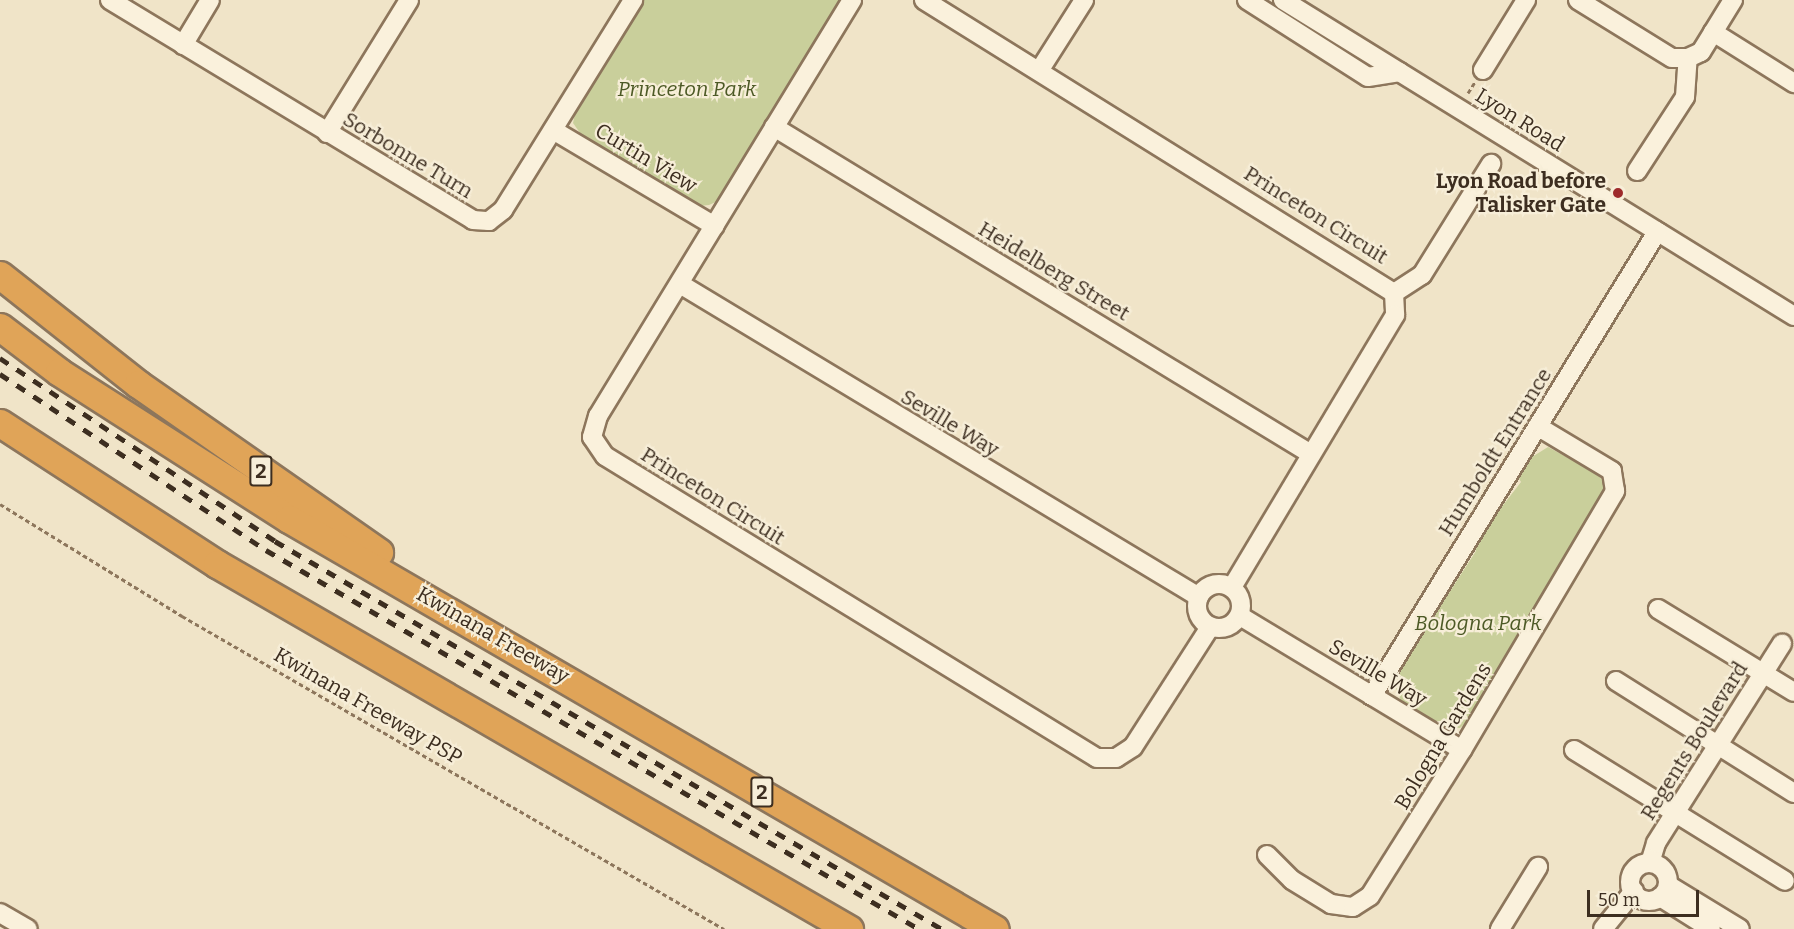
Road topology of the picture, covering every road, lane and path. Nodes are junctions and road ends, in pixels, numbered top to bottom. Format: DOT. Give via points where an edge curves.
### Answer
graph roads {
  1 [pos="110,0"];
  2 [pos="210,0"];
  3 [pos="409,0"];
  4 [pos="633,0"];
  5 [pos="852,0"];
  6 [pos="924,0"];
  7 [pos="1084,0"];
  8 [pos="1246,0"];
  9 [pos="1283,0"];
  10 [pos="1526,0"];
  11 [pos="1578,0"];
  12 [pos="1733,0"];
  13 [pos="1713,32"];
  14 [pos="183,45"];
  15 [pos="1688,58"];
  16 [pos="1483,70"];
  17 [pos="1039,71"];
  18 [pos="1400,72"];
  19 [pos="1794,83"];
  20 [pos="774,127"];
  21 [pos="552,130"];
  22 [pos="327,133"];
  23 [pos="1491,164"];
  24 [pos="1637,171"];
  25 [pos="715,226"];
  26 [pos="1657,232"];
  27 [pos="0,275"];
  28 [pos="680,284"];
  29 [pos="1394,293"];
  30 [pos="1794,315"];
  31 [pos="0,327"];
  32 [pos="0,423"];
  33 [pos="1538,426"];
  34 [pos="0,445"];
  35 [pos="1311,454"];
  36 [pos="0,504"];
  37 [pos="217,564"];
  38 [pos="1232,587"];
  39 [pos="1199,597"];
  40 [pos="1659,609"];
  41 [pos="1240,616"];
  42 [pos="1210,627"];
  43 [pos="1782,644"];
  44 [pos="530,656"];
  45 [pos="1763,674"];
  46 [pos="1616,681"];
  47 [pos="1794,692"];
  48 [pos="1372,696"];
  49 [pos="1718,745"];
  50 [pos="1462,750"];
  51 [pos="1574,750"];
  52 [pos="1794,793"];
  53 [pos="1676,812"];
  54 [pos="1267,855"];
  55 [pos="1650,863"];
  56 [pos="1538,867"];
  57 [pos="1785,881"];
  58 [pos="1634,891"];
  59 [pos="1664,891"];
  60 [pos="0,913"];
  61 [pos="28,929"];
  62 [pos="724,929"];
  63 [pos="849,929"];
  64 [pos="995,929"];
  65 [pos="1500,929"];
  66 [pos="1603,929"];
  67 [pos="1711,929"];
  68 [pos="1740,929"];
  1 -- 14 [label="street, Sorbonne Turn"];
  2 -- 14 [label="street"];
  3 -- 22 [label="street"];
  4 -- 21 [label="street, Sorbonne Turn"];
  5 -- 20 [label="street, Princeton Circuit"];
  6 -- 17 [label="street, Princeton Circuit"];
  7 -- 17 [label="street"];
  8 -- 18 [label="street" via="1368,77"];
  9 -- 18 [label="street, Lyon Road"];
  10 -- 16 [label="street"];
  11 -- 15 [label="street" via="1672,58"];
  12 -- 13 [label="street"];
  13 -- 15 [label="street" via="1701,52"];
  13 -- 19 [label="street"];
  14 -- 22 [label="street, Sorbonne Turn"];
  15 -- 24 [label="street" via="1685,97"];
  17 -- 29 [label="street, Princeton Circuit"];
  18 -- 26 [label="street, Lyon Road"];
  20 -- 25 [label="street, Princeton Circuit"];
  20 -- 35 [label="street, Heidelberg Street"];
  21 -- 22 [label="street, Sorbonne Turn" via="489,221 473,220"];
  21 -- 25 [label="street, Curtin View"];
  23 -- 29 [label="street" via="1422,275"];
  25 -- 28 [label="street, Princeton Circuit"];
  26 -- 30 [label="street, Lyon Road"];
  26 -- 33 [label="street, Humboldt Entrance"];
  27 -- 44 [label="highway, 2" via="138,384"];
  28 -- 39 [label="street, Seville Way"];
  28 -- 42 [label="street, Princeton Circuit" via="598,416 592,438 606,456 1097,758 1116,758 1132,747"];
  29 -- 35 [label="street, Princeton Circuit" via="1395,315"];
  31 -- 44 [label="highway, Kwinana Freeway / 2" via="59,372 289,519"];
  32 -- 37 [label="highway"];
  33 -- 48 [label="street, Humboldt Entrance"];
  33 -- 50 [label="street, Bologna Gardens" via="1612,471 1615,491"];
  34 -- 37 [label="highway"];
  35 -- 38 [label="street, Princeton Circuit"];
  36 -- 62 [label="path, Kwinana Freeway PSP" via="182,616"];
  37 -- 63 [label="highway"];
  38 -- 39 [label="street" via="1220,583"];
  38 -- 41 [label="street" via="1239,595"];
  39 -- 42 [label="street" via="1196,609"];
  40 -- 45 [label="street"];
  41 -- 42 [label="street" via="1222,629"];
  41 -- 48 [label="street, Seville Way"];
  43 -- 45 [label="street, Regents Boulevard"];
  44 -- 64 [label="highway, Kwinana Freeway / 2"];
  45 -- 47 [label="street"];
  45 -- 49 [label="street, Regents Boulevard"];
  46 -- 49 [label="street"];
  48 -- 50 [label="street, Seville Way"];
  49 -- 52 [label="street"];
  49 -- 53 [label="street, Regents Boulevard"];
  50 -- 54 [label="street, Bologna Gardens" via="1370,896 1353,907 1331,904 1292,880"];
  51 -- 53 [label="street"];
  53 -- 55 [label="street, Regents Boulevard"];
  53 -- 57 [label="street"];
  55 -- 58 [label="street" via="1633,874"];
  55 -- 59 [label="street" via="1664,870"];
  56 -- 65 [label="street"];
  58 -- 59 [label="street" via="1646,900"];
  58 -- 66 [label="street"];
  59 -- 67 [label="street"];
  59 -- 68 [label="street"];
  60 -- 61 [label="street"];
}
